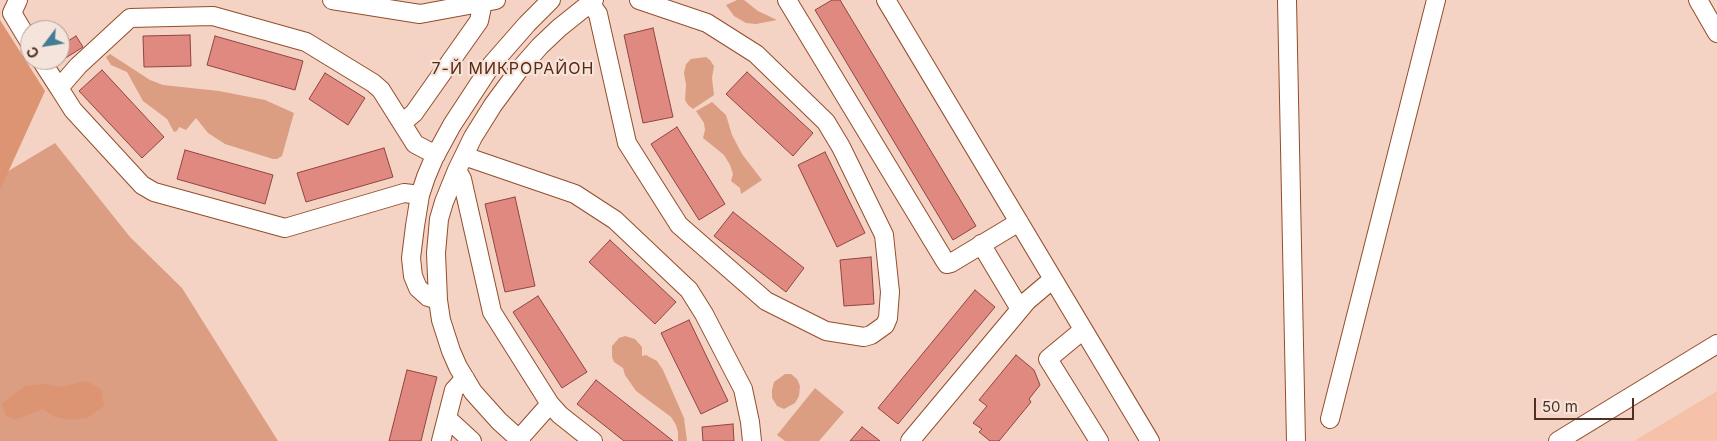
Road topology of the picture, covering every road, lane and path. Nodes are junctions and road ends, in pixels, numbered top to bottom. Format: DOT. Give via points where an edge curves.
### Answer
graph roads {
  1 [pos="18,0"];
  2 [pos="332,0"];
  3 [pos="787,0"];
  4 [pos="886,0"];
  5 [pos="1287,0"];
  6 [pos="1436,0"];
  7 [pos="1698,0"];
  8 [pos="489,1"];
  9 [pos="592,1"];
  10 [pos="644,1"];
  11 [pos="545,2"];
  12 [pos="20,26"];
  13 [pos="1717,33"];
  14 [pos="47,70"];
  15 [pos="59,88"];
  16 [pos="402,123"];
  17 [pos="436,155"];
  18 [pos="460,163"];
  19 [pos="420,195"];
  20 [pos="1019,222"];
  21 [pos="981,244"];
  22 [pos="1053,279"];
  23 [pos="438,300"];
  24 [pos="1020,309"];
  25 [pos="1083,330"];
  26 [pos="1717,344"];
  27 [pos="465,378"];
  28 [pos="550,404"];
  29 [pos="446,418"];
  30 [pos="1330,419"];
  31 [pos="520,440"];
  32 [pos="441,441"];
  33 [pos="472,441"];
  34 [pos="592,441"];
  35 [pos="752,441"];
  36 [pos="910,441"];
  37 [pos="1099,441"];
  38 [pos="1150,441"];
  39 [pos="1296,441"];
  40 [pos="1558,441"];
  1 -- 12 [label="street" via="12,13"];
  2 -- 8 [label="street" via="420,14"];
  3 -- 21 [label="street" via="947,264"];
  4 -- 20 [label="street"];
  5 -- 39 [label="street"];
  6 -- 30 [label="street"];
  7 -- 13 [label="street"];
  8 -- 16 [label="street" via="479,21 414,112"];
  9 -- 10 [label="street" via="598,14 627,143 679,225 766,301 826,331 864,337 871,335 885,325 888,318 890,292 884,235 826,122 756,54 707,23"];
  9 -- 18 [label="street" via="559,28 518,70 473,137"];
  11 -- 17 [label="street" via="492,64 466,101"];
  14 -- 15 [label="street"];
  15 -- 16 [label="street" via="130,18 213,16 306,42 377,85"];
  15 -- 19 [label="street" via="80,118 142,184 154,192 285,228 404,193"];
  16 -- 17 [label="street" via="415,144"];
  17 -- 19 [label="street"];
  18 -- 23 [label="street" via="440,219 436,253"];
  18 -- 28 [label="street" via="492,312"];
  18 -- 35 [label="street" via="575,194 615,220 689,290 743,389"];
  19 -- 23 [label="street" via="411,258 413,276 418,288 428,297"];
  20 -- 21 [label="street"];
  20 -- 22 [label="street"];
  21 -- 24 [label="street"];
  22 -- 24 [label="street"];
  22 -- 25 [label="street"];
  23 -- 27 [label="street" via="451,352"];
  24 -- 36 [label="street"];
  25 -- 37 [label="street" via="1048,359"];
  25 -- 38 [label="street"];
  26 -- 40 [label="street"];
  27 -- 29 [label="street" via="454,390"];
  27 -- 31 [label="street" via="484,405"];
  28 -- 31 [label="street"];
  28 -- 34 [label="street"];
  29 -- 32 [label="street"];
  29 -- 33 [label="street"];
}
